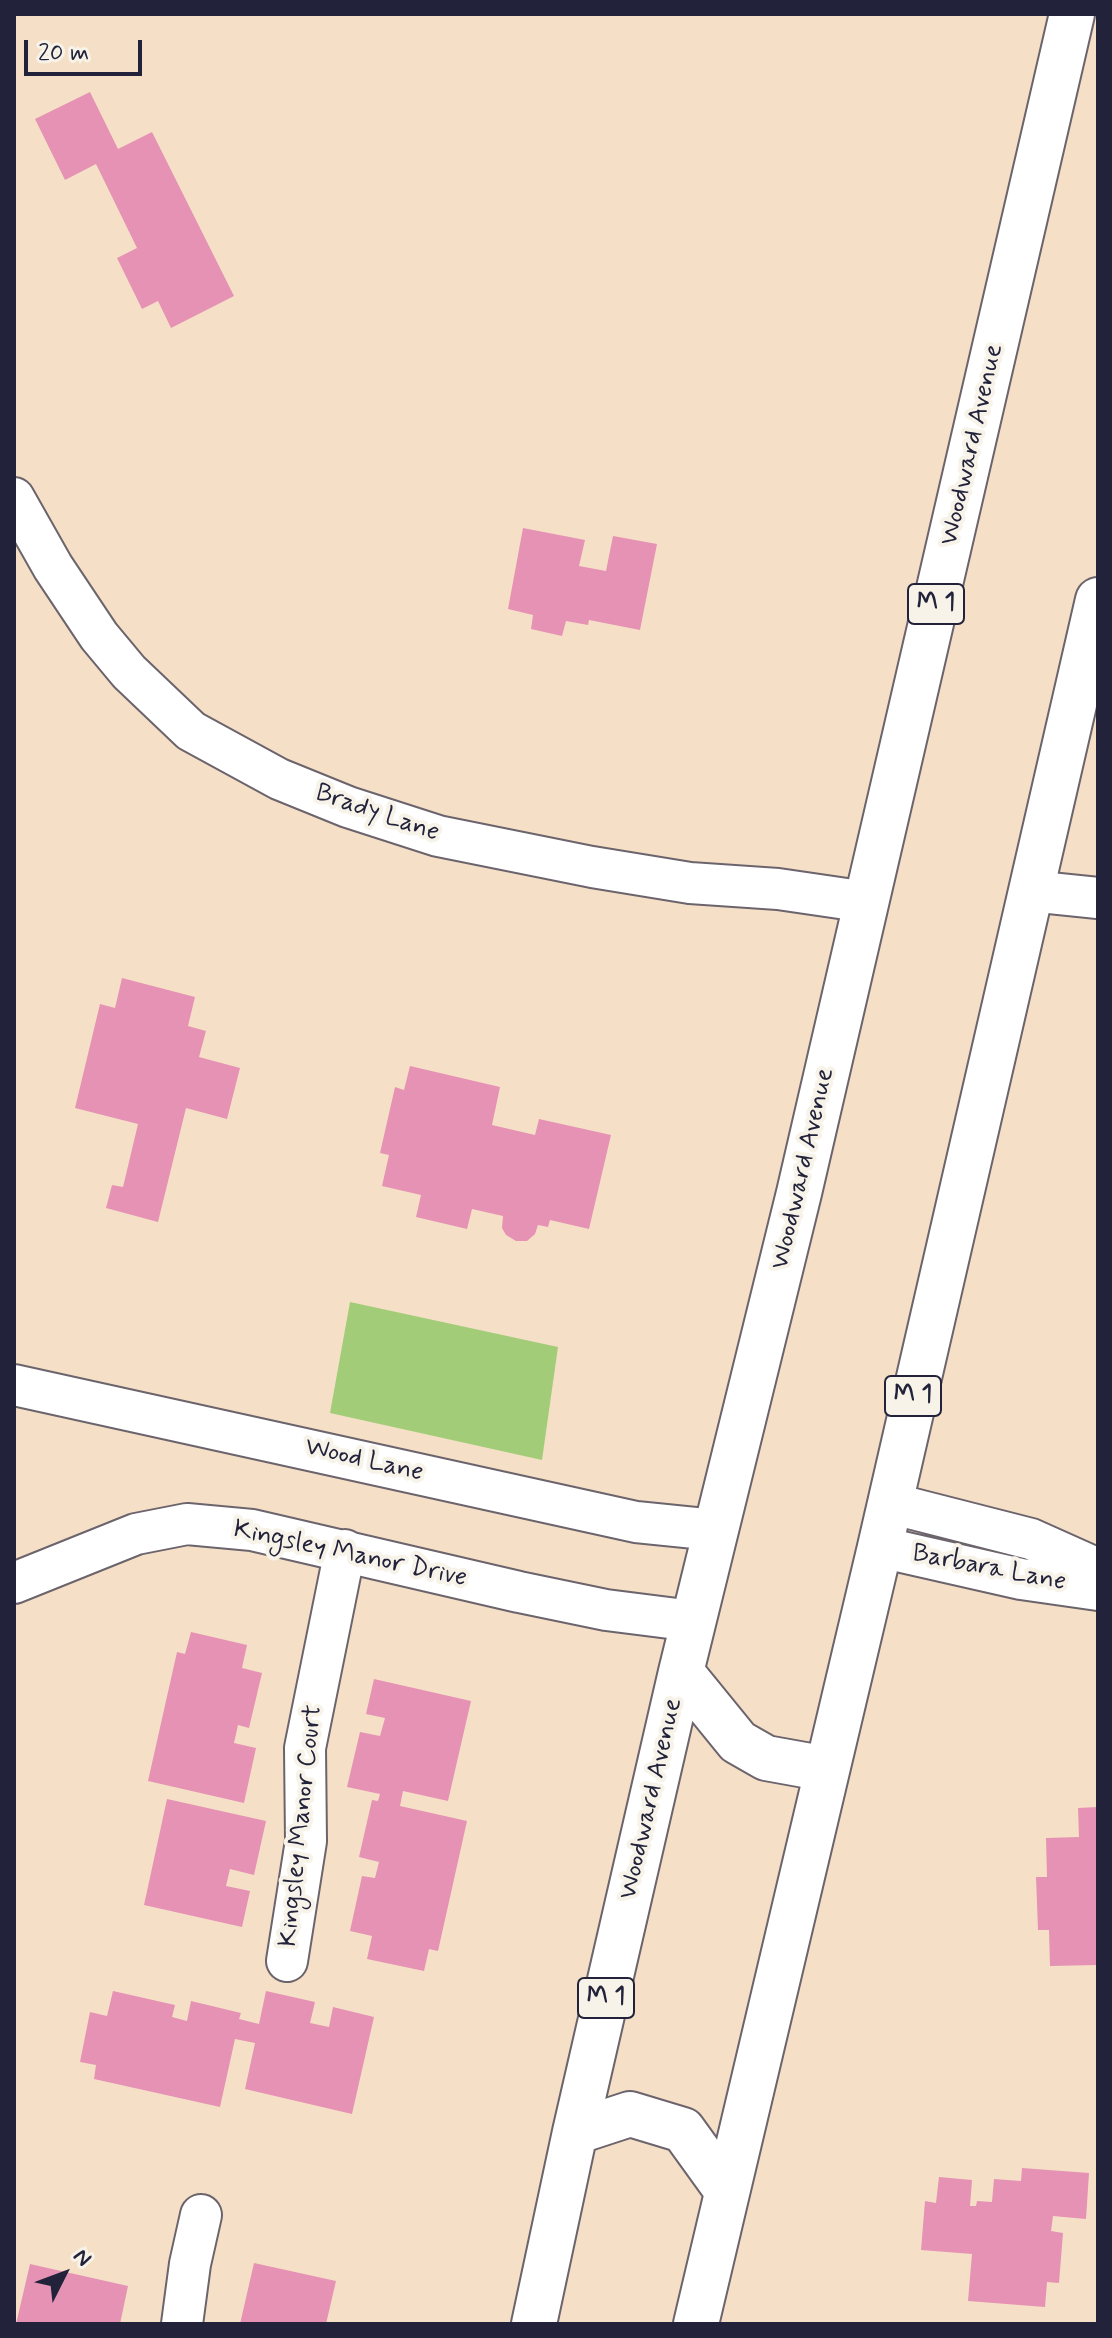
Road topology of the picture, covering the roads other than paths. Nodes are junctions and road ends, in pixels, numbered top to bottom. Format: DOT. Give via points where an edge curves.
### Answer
graph roads {
  1 [pos="1072,14"];
  2 [pos="14,498"];
  3 [pos="1098,600"];
  4 [pos="1030,891"];
  5 [pos="1098,898"];
  6 [pos="867,902"];
  7 [pos="14,1385"];
  8 [pos="890,1503"];
  9 [pos="715,1530"];
  10 [pos="880,1547"];
  11 [pos="345,1550"];
  12 [pos="1098,1569"];
  13 [pos="14,1583"];
  14 [pos="1098,1590"];
  15 [pos="693,1621"];
  16 [pos="681,1672"];
  17 [pos="827,1769"];
  18 [pos="287,1961"];
  19 [pos="575,2132"];
  20 [pos="727,2191"];
  21 [pos="201,2215"];
  22 [pos="182,2324"];
  23 [pos="534,2324"];
  24 [pos="696,2324"];
  1 -- 6 [label="main road, Woodward Avenue / M 1"];
  2 -- 6 [label="street, Brady Lane" via="53,567 129,672 191,731 279,779 438,836 690,883"];
  3 -- 4 [label="main road, M 1"];
  4 -- 5 [label="street"];
  4 -- 8 [label="main road, M 1"];
  6 -- 9 [label="main road, Woodward Avenue / M 1"];
  7 -- 9 [label="street, Wood Lane" via="636,1522"];
  8 -- 10 [label="main road, M 1"];
  8 -- 12 [label="street, Barbara Lane" via="1031,1539"];
  9 -- 15 [label="main road, Woodward Avenue / M 1"];
  10 -- 14 [label="street, Barbara Lane" via="1021,1579"];
  10 -- 17 [label="main road, M 1"];
  11 -- 13 [label="street, Kingsley Manor Drive" via="252,1530 187,1524 136,1534"];
  11 -- 15 [label="street, Kingsley Manor Drive" via="606,1610"];
  11 -- 18 [label="street, Kingsley Manor Court" via="305,1748 306,1841"];
  15 -- 16 [label="main road, Woodward Avenue / M 1"];
  16 -- 17 [label="main road" via="738,1742 766,1758"];
  16 -- 19 [label="main road, Woodward Avenue / M 1"];
  17 -- 20 [label="main road, M 1"];
  19 -- 20 [label="main road" via="630,2114 683,2130"];
  19 -- 23 [label="main road, Woodward Avenue / M 1"];
  20 -- 24 [label="main road, M 1"];
  21 -- 22 [label="street"];
}
